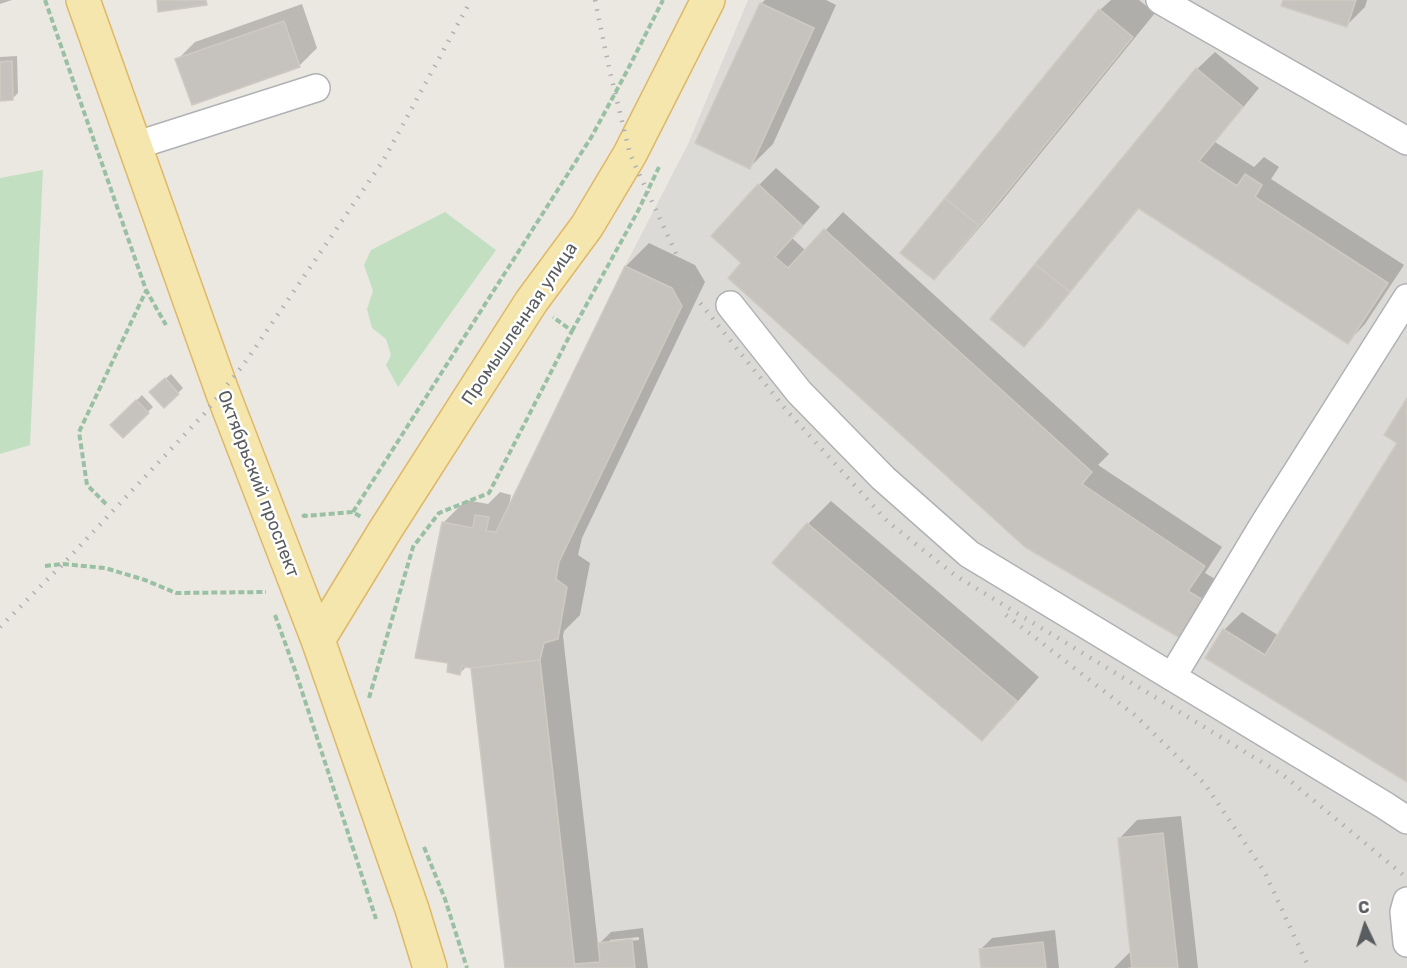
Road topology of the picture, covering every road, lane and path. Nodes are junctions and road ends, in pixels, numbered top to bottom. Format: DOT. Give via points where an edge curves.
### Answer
graph roads {
  1 [pos="45,0"];
  2 [pos="83,0"];
  3 [pos="663,0"];
  4 [pos="708,0"];
  5 [pos="1160,0"];
  6 [pos="316,88"];
  7 [pos="1407,141"];
  8 [pos="134,146"];
  9 [pos="146,290"];
  10 [pos="1407,298"];
  11 [pos="531,302"];
  12 [pos="730,305"];
  13 [pos="168,328"];
  14 [pos="106,504"];
  15 [pos="300,506"];
  16 [pos="45,566"];
  17 [pos="262,581"];
  18 [pos="274,612"];
  19 [pos="318,640"];
  20 [pos="1172,677"];
  21 [pos="368,698"];
  22 [pos="1407,820"];
  23 [pos="423,846"];
  24 [pos="1407,901"];
  25 [pos="375,919"];
  26 [pos="1407,943"];
  27 [pos="430,968"];
  28 [pos="467,968"];
  1 -- 9 [label="path"];
  2 -- 8 [label="main road, Октябрьский проспект"];
  3 -- 15 [label="path" via="592,136 353,512 304,516"];
  4 -- 11 [label="main road, Промышленная улица" via="630,154 586,226"];
  5 -- 7 [label="lane"];
  6 -- 8 [label="lane"];
  8 -- 19 [label="main road, Октябрьский проспект" via="222,391"];
  9 -- 13 [label="path"];
  9 -- 14 [label="path" via="79,432 87,485"];
  10 -- 20 [label="lane"];
  11 -- 19 [label="main road, Промышленная улица"];
  11 -- 21 [label="path" via="572,331 489,493 439,513 413,547"];
  12 -- 20 [label="lane" via="799,392 883,478 969,554"];
  16 -- 17 [label="path" via="105,568 176,593 266,592"];
  18 -- 25 [label="path"];
  19 -- 27 [label="main road, Октябрьский проспект"];
  20 -- 22 [label="lane"];
  23 -- 28 [label="path"];
  24 -- 26 [label="lane"];
}
